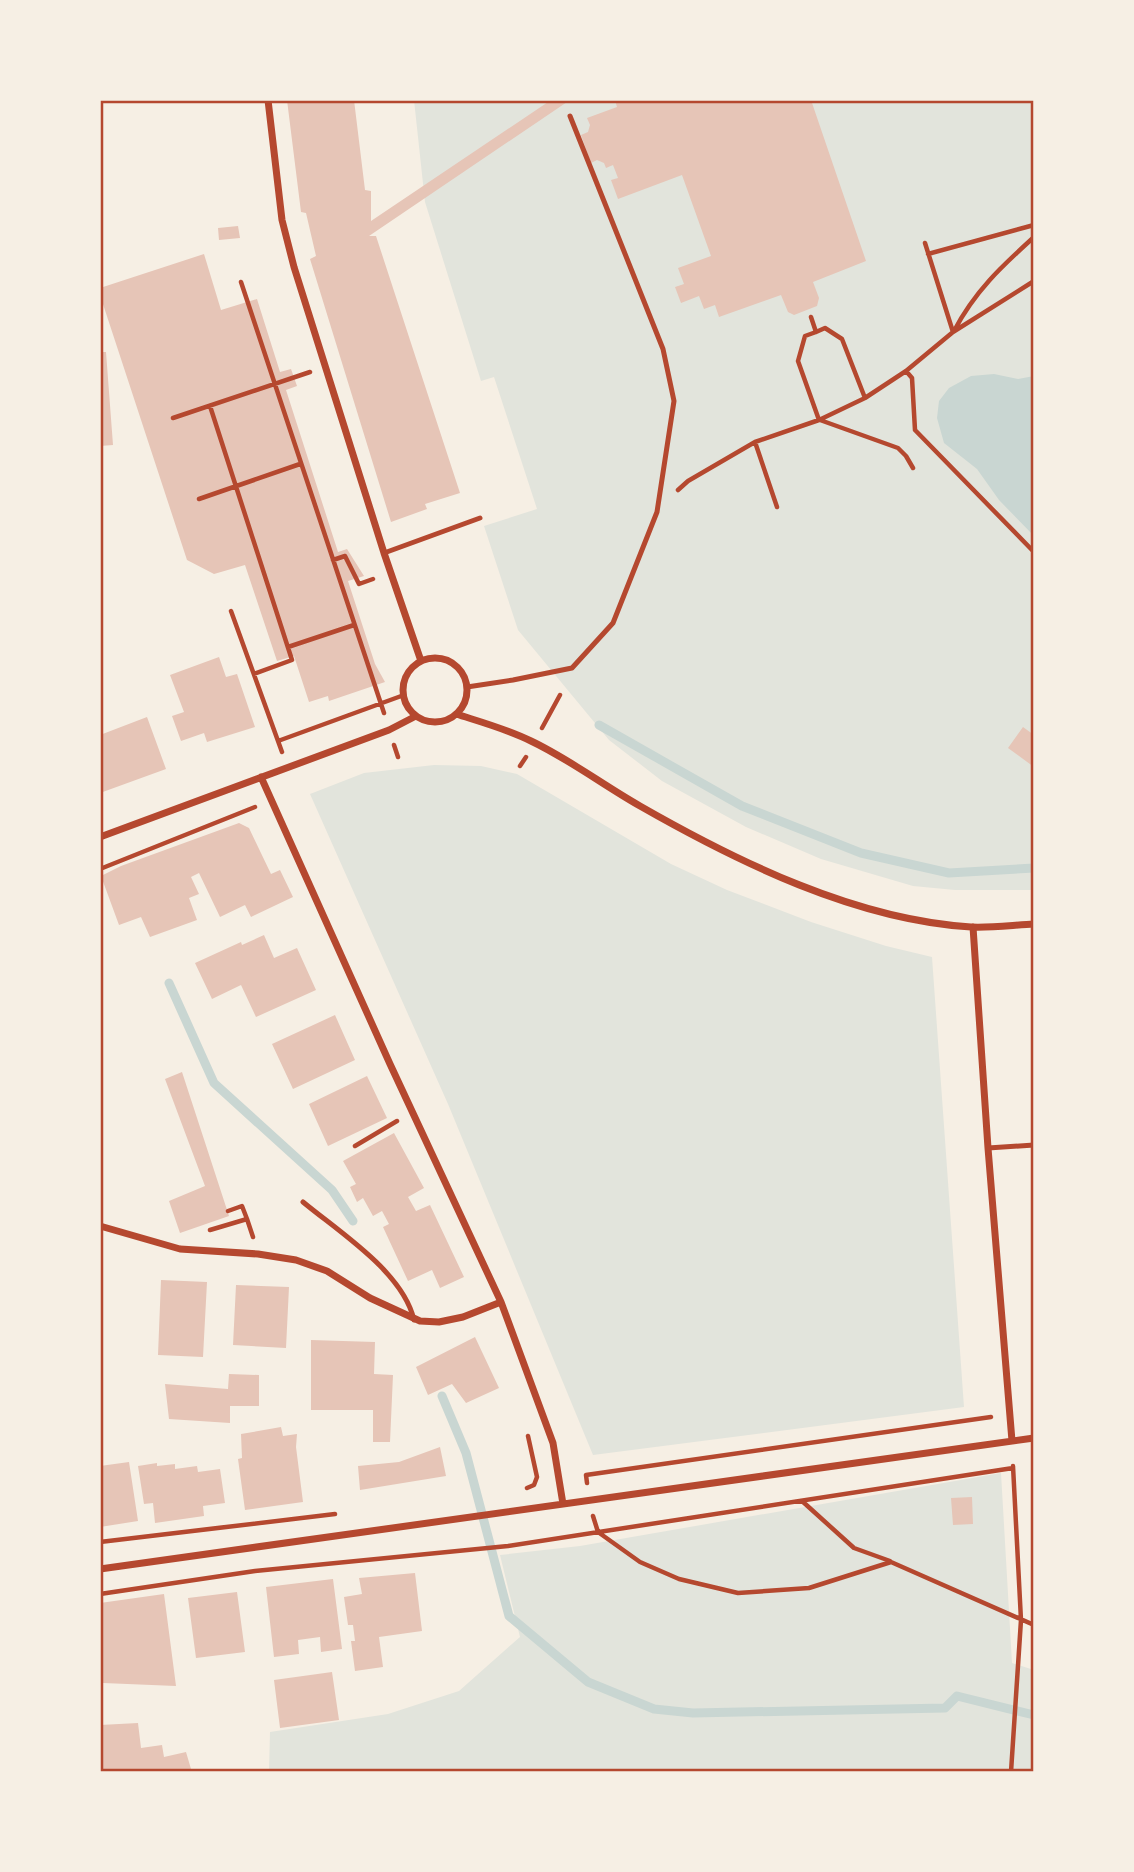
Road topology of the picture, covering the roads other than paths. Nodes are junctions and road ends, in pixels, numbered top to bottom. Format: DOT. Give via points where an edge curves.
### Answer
graph roads {
  1 [pos="268,100"];
  2 [pos="570,116"];
  3 [pos="480,518"];
  4 [pos="384,553"];
  5 [pos="421,661"];
  6 [pos="467,687"];
  7 [pos="456,714"];
  8 [pos="416,716"];
  9 [pos="261,777"];
  10 [pos="100,837"];
  11 [pos="1034,923"];
  12 [pos="973,927"];
  13 [pos="1034,1145"];
  14 [pos="988,1148"];
  15 [pos="303,1202"];
  16 [pos="100,1226"];
  17 [pos="501,1302"];
  18 [pos="414,1320"];
  19 [pos="1034,1438"];
  20 [pos="1012,1441"];
  21 [pos="563,1504"];
  22 [pos="100,1569"];
  1 -- 4 [label="street" via="282,220 294,267"];
  2 -- 6 [label="lane" via="663,349 674,401 657,512 613,623 572,668"];
  3 -- 4 [label="lane"];
  4 -- 5 [label="street"];
  5 -- 6 [label="street" via="451,662"];
  5 -- 8 [label="street" via="407,675 404,695"];
  6 -- 7 [label="street"];
  7 -- 8 [label="street" via="436,722"];
  7 -- 12 [label="street" via="534,742 640,806 744,860 822,893 893,916"];
  8 -- 9 [label="street"];
  9 -- 10 [label="street"];
  9 -- 17 [label="street"];
  11 -- 12 [label="street"];
  12 -- 14 [label="street"];
  13 -- 14 [label="lane"];
  14 -- 20 [label="street"];
  15 -- 18 [label="lane" via="388,1275"];
  16 -- 18 [label="street" via="180,1249 296,1260 327,1271"];
  17 -- 18 [label="street" via="439,1322"];
  17 -- 21 [label="street" via="553,1443"];
  19 -- 20 [label="street"];
  20 -- 21 [label="street"];
  21 -- 22 [label="street"];
}
